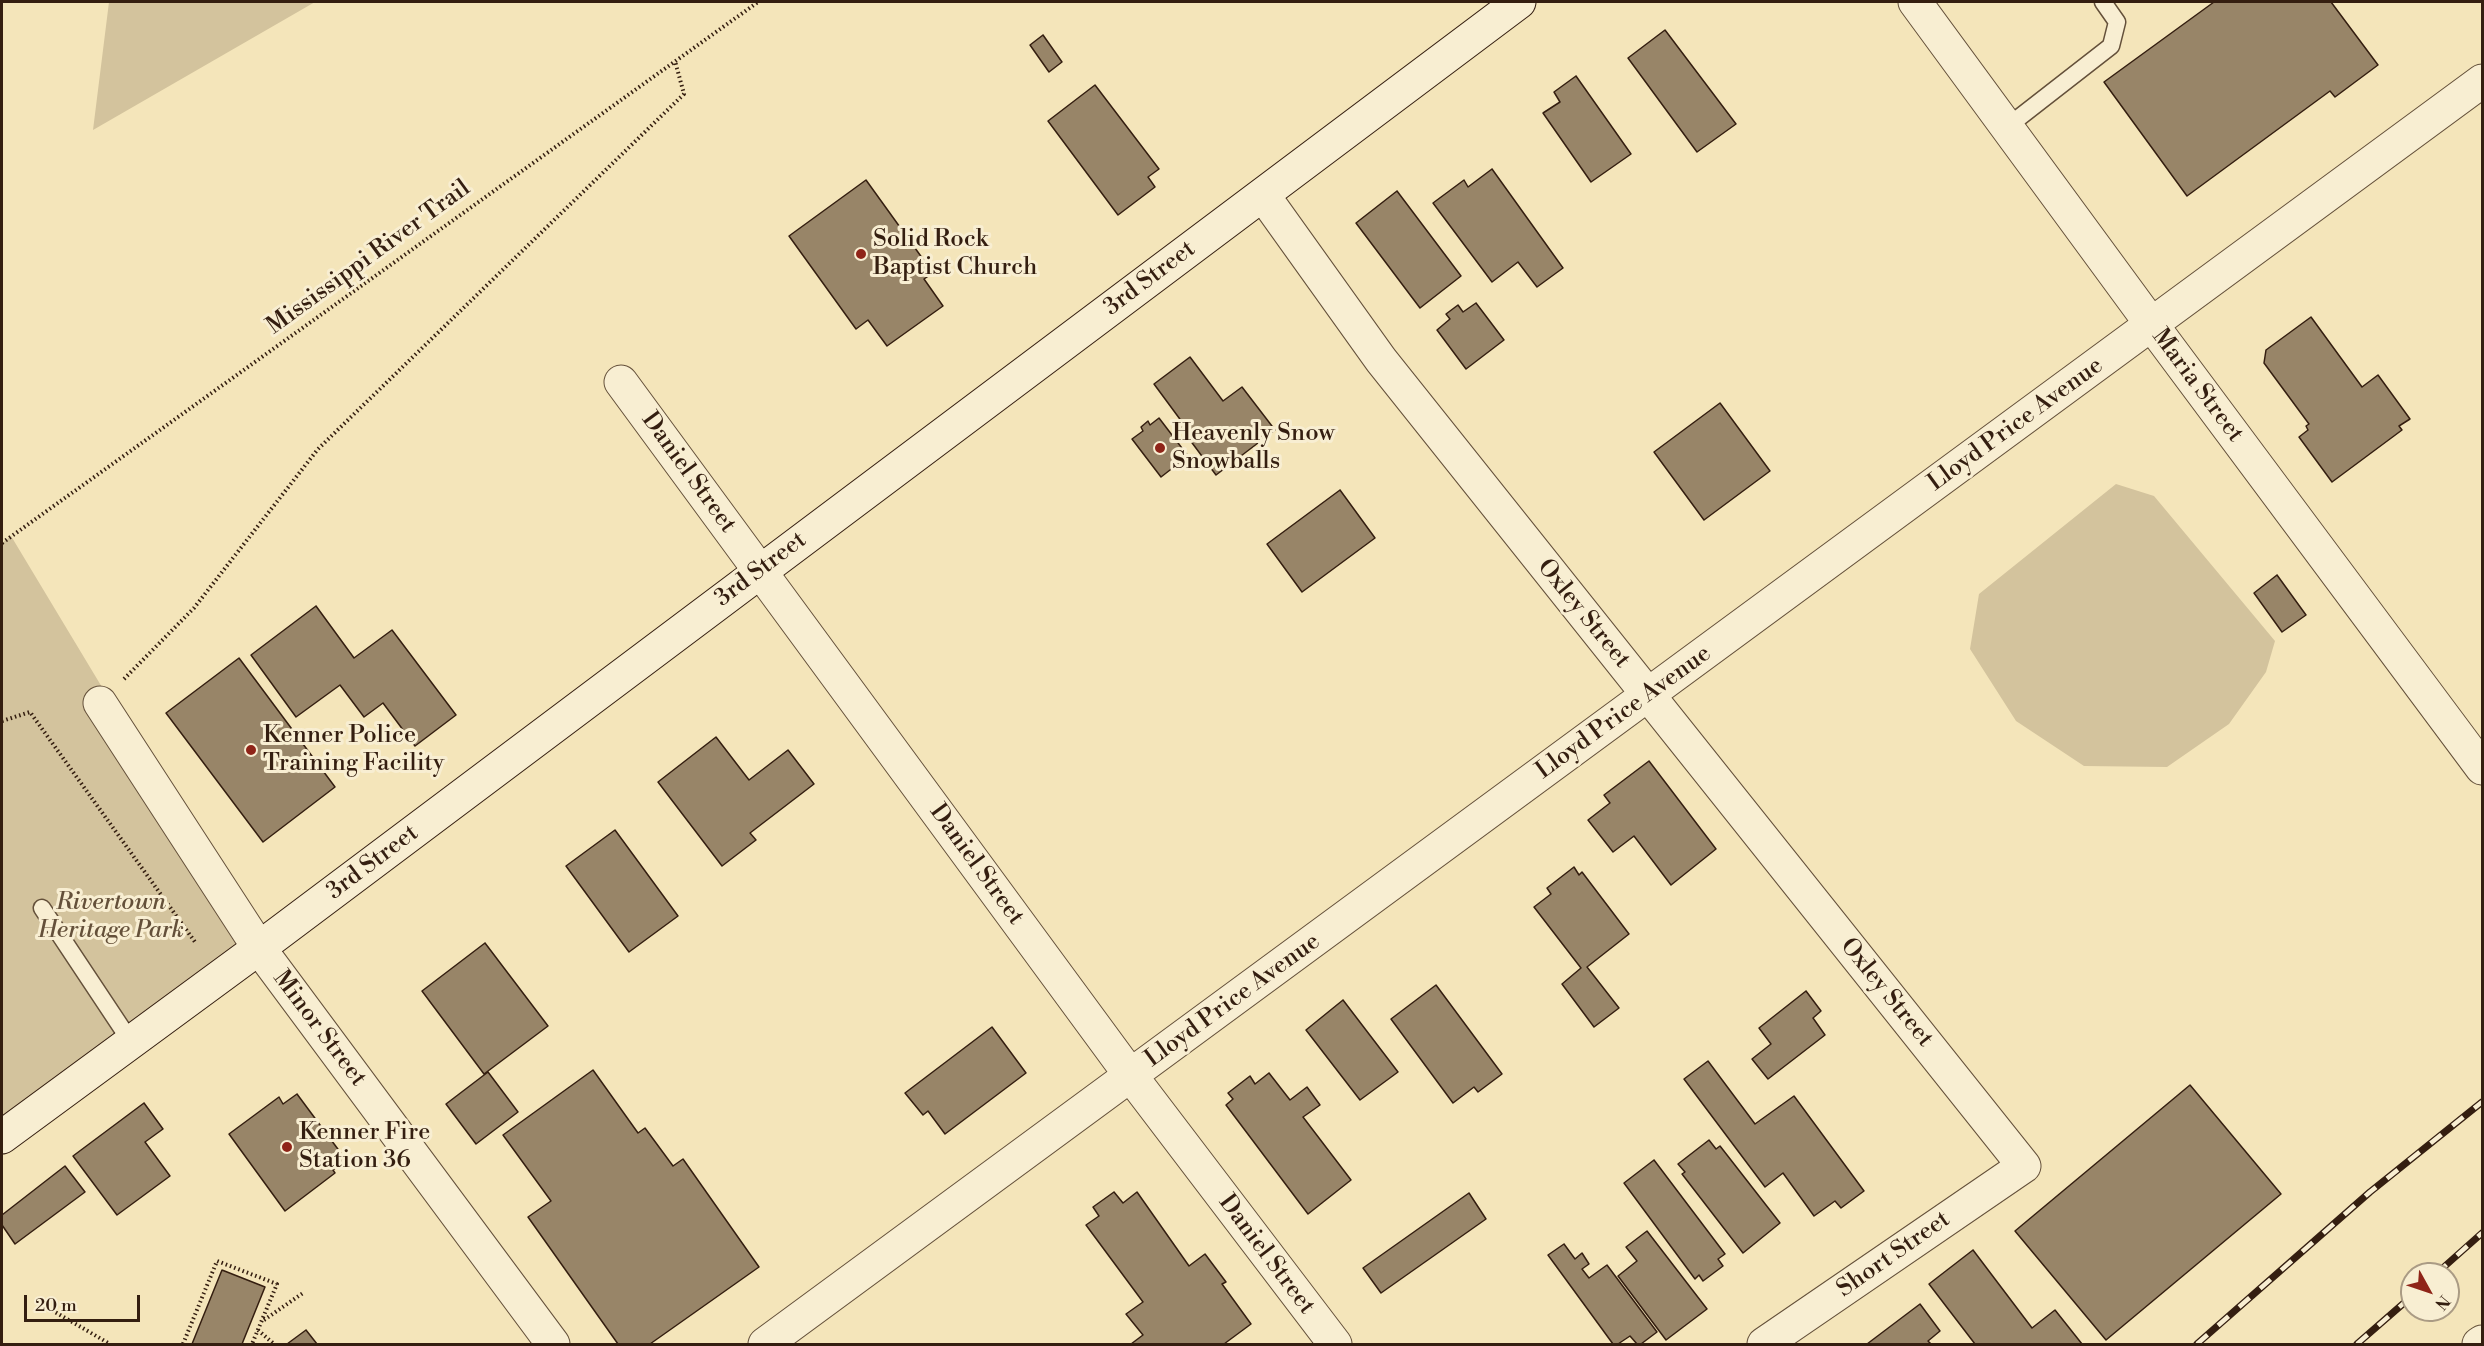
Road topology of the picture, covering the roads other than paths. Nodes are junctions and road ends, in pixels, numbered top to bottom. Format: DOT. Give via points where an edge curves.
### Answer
graph roads {
  1 [pos="1519,2"];
  2 [pos="1915,2"];
  3 [pos="2103,2"];
  4 [pos="2482,81"];
  5 [pos="2007,128"];
  6 [pos="1263,195"];
  7 [pos="2152,326"];
  8 [pos="621,382"];
  9 [pos="760,571"];
  10 [pos="1648,696"];
  11 [pos="100,703"];
  12 [pos="2482,768"];
  13 [pos="42,908"];
  14 [pos="259,948"];
  15 [pos="131,1042"];
  16 [pos="1131,1076"];
  17 [pos="2,1137"];
  18 [pos="2024,1166"];
  19 [pos="553,1344"];
  20 [pos="765,1344"];
  21 [pos="1335,1344"];
  22 [pos="1764,1344"];
  1 -- 6 [label="street, 3rd Street"];
  2 -- 5 [label="street, Maria Street"];
  3 -- 5 [label="lane" via="2117,22 2111,46"];
  4 -- 7 [label="street, Lloyd Price Avenue"];
  5 -- 7 [label="street, Maria Street"];
  6 -- 9 [label="street, 3rd Street"];
  6 -- 10 [label="street, Oxley Street" via="1381,360"];
  7 -- 10 [label="street, Lloyd Price Avenue"];
  7 -- 12 [label="street, Maria Street"];
  8 -- 9 [label="street, Daniel Street"];
  9 -- 14 [label="street, 3rd Street"];
  9 -- 16 [label="street, Daniel Street"];
  10 -- 16 [label="street, Lloyd Price Avenue"];
  10 -- 18 [label="street, Oxley Street"];
  11 -- 14 [label="street, Minor Street"];
  13 -- 15 [label="lane"];
  14 -- 15 [label="street, 3rd Street"];
  14 -- 19 [label="street, Minor Street"];
  15 -- 17 [label="street, 3rd Street"];
  16 -- 20 [label="street, Lloyd Price Avenue"];
  16 -- 21 [label="street, Daniel Street"];
  18 -- 22 [label="street, Short Street"];
}
